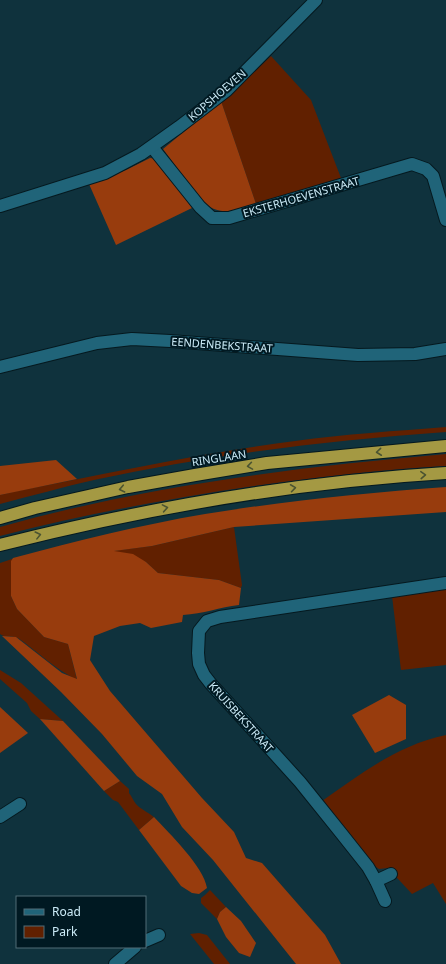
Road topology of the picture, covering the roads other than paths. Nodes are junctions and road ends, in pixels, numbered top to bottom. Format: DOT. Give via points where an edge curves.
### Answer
graph roads {
  1 [pos="314,1"];
  2 [pos="152,147"];
  3 [pos="0,206"];
  4 [pos="446,220"];
  5 [pos="446,349"];
  6 [pos="0,367"];
  7 [pos="446,446"];
  8 [pos="446,473"];
  9 [pos="0,518"];
  10 [pos="0,545"];
  11 [pos="446,583"];
  12 [pos="20,804"];
  13 [pos="0,817"];
  14 [pos="391,874"];
  15 [pos="376,881"];
  16 [pos="385,901"];
  17 [pos="159,935"];
  18 [pos="146,941"];
  19 [pos="133,948"];
  20 [pos="115,964"];
  1 -- 2 [label="street, KOPSHOEVEN" via="226,91"];
  2 -- 3 [label="street, KOPSHOEVEN" via="105,173"];
  2 -- 4 [label="street, EKSTERHOEVENSTRAAT" via="200,207 212,218 228,218 412,164 426,169 433,176"];
  5 -- 6 [label="street, EENDENBEKSTRAAT" via="415,354 358,355 132,339 96,343"];
  7 -- 9 [label="highway, RINGLAAN, one-way" via="267,463 120,489"];
  10 -- 8 [label="highway, one-way" via="143,512 238,495 332,483"];
  11 -- 15 [label="street, KRUISBEKSTRAAT" via="220,617 207,621 199,631 199,664 207,680 300,782 368,867"];
  12 -- 13 [label="street"];
  14 -- 15 [label="street"];
  15 -- 16 [label="street, KRUISBEKSTRAAT"];
  17 -- 18 [label="street"];
  19 -- 20 [label="street"];
}
